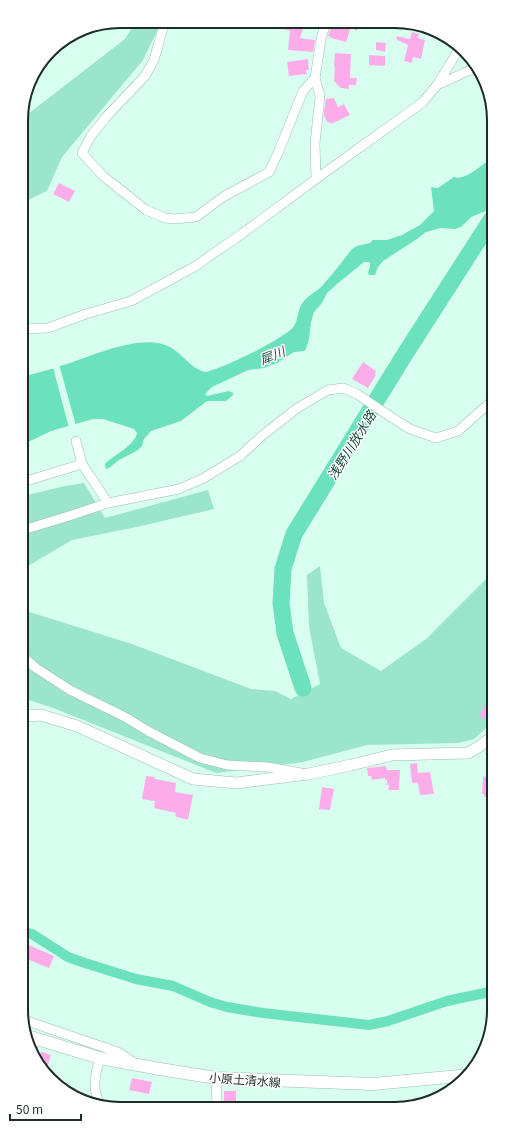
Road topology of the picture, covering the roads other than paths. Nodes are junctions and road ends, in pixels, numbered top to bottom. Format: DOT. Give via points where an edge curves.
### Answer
graph roads {
  1 [pos="163,28"];
  2 [pos="325,28"];
  3 [pos="457,52"];
  4 [pos="472,69"];
  5 [pos="315,78"];
  6 [pos="437,85"];
  7 [pos="316,179"];
  8 [pos="28,329"];
  9 [pos="487,405"];
  10 [pos="76,441"];
  11 [pos="82,464"];
  12 [pos="28,480"];
  13 [pos="108,503"];
  14 [pos="28,528"];
  15 [pos="28,661"];
  16 [pos="28,716"];
  17 [pos="487,741"];
  18 [pos="487,745"];
  19 [pos="480,746"];
  20 [pos="308,774"];
  21 [pos="29,1022"];
  22 [pos="34,1041"];
  23 [pos="100,1058"];
  24 [pos="137,1065"];
  25 [pos="459,1076"];
  26 [pos="216,1078"];
  27 [pos="99,1099"];
  28 [pos="217,1102"];
  1 -- 5 [label="street" via="154,60 145,76 95,131 82,153 103,176 146,210 165,218 196,217 223,197 269,172 303,91"];
  2 -- 5 [label="street"];
  3 -- 6 [label="street"];
  4 -- 6 [label="street"];
  5 -- 7 [label="street" via="320,96 315,143"];
  6 -- 7 [label="street" via="423,102"];
  7 -- 8 [label="street" via="194,267 131,301 48,328"];
  9 -- 13 [label="street" via="458,431 436,438 410,429 357,394 343,388 328,390 296,409 240,456 204,478 179,489"];
  10 -- 11 [label="street"];
  11 -- 12 [label="street"];
  11 -- 13 [label="street"];
  13 -- 14 [label="street"];
  15 -- 20 [label="street" via="70,690 200,758 227,766 268,767"];
  16 -- 20 [label="street" via="41,715 77,726 193,779 236,784"];
  17 -- 19 [label="street"];
  18 -- 19 [label="street"];
  19 -- 20 [label="street" via="468,753 392,755"];
  21 -- 24 [label="street" via="118,1052"];
  22 -- 23 [label="main road, 小原土清水線"];
  23 -- 24 [label="main road, 小原土清水線"];
  23 -- 27 [label="street" via="95,1075 95,1089"];
  24 -- 26 [label="main road, 小原土清水線"];
  25 -- 26 [label="main road, 小原土清水線" via="373,1084"];
  26 -- 28 [label="street"];
}
